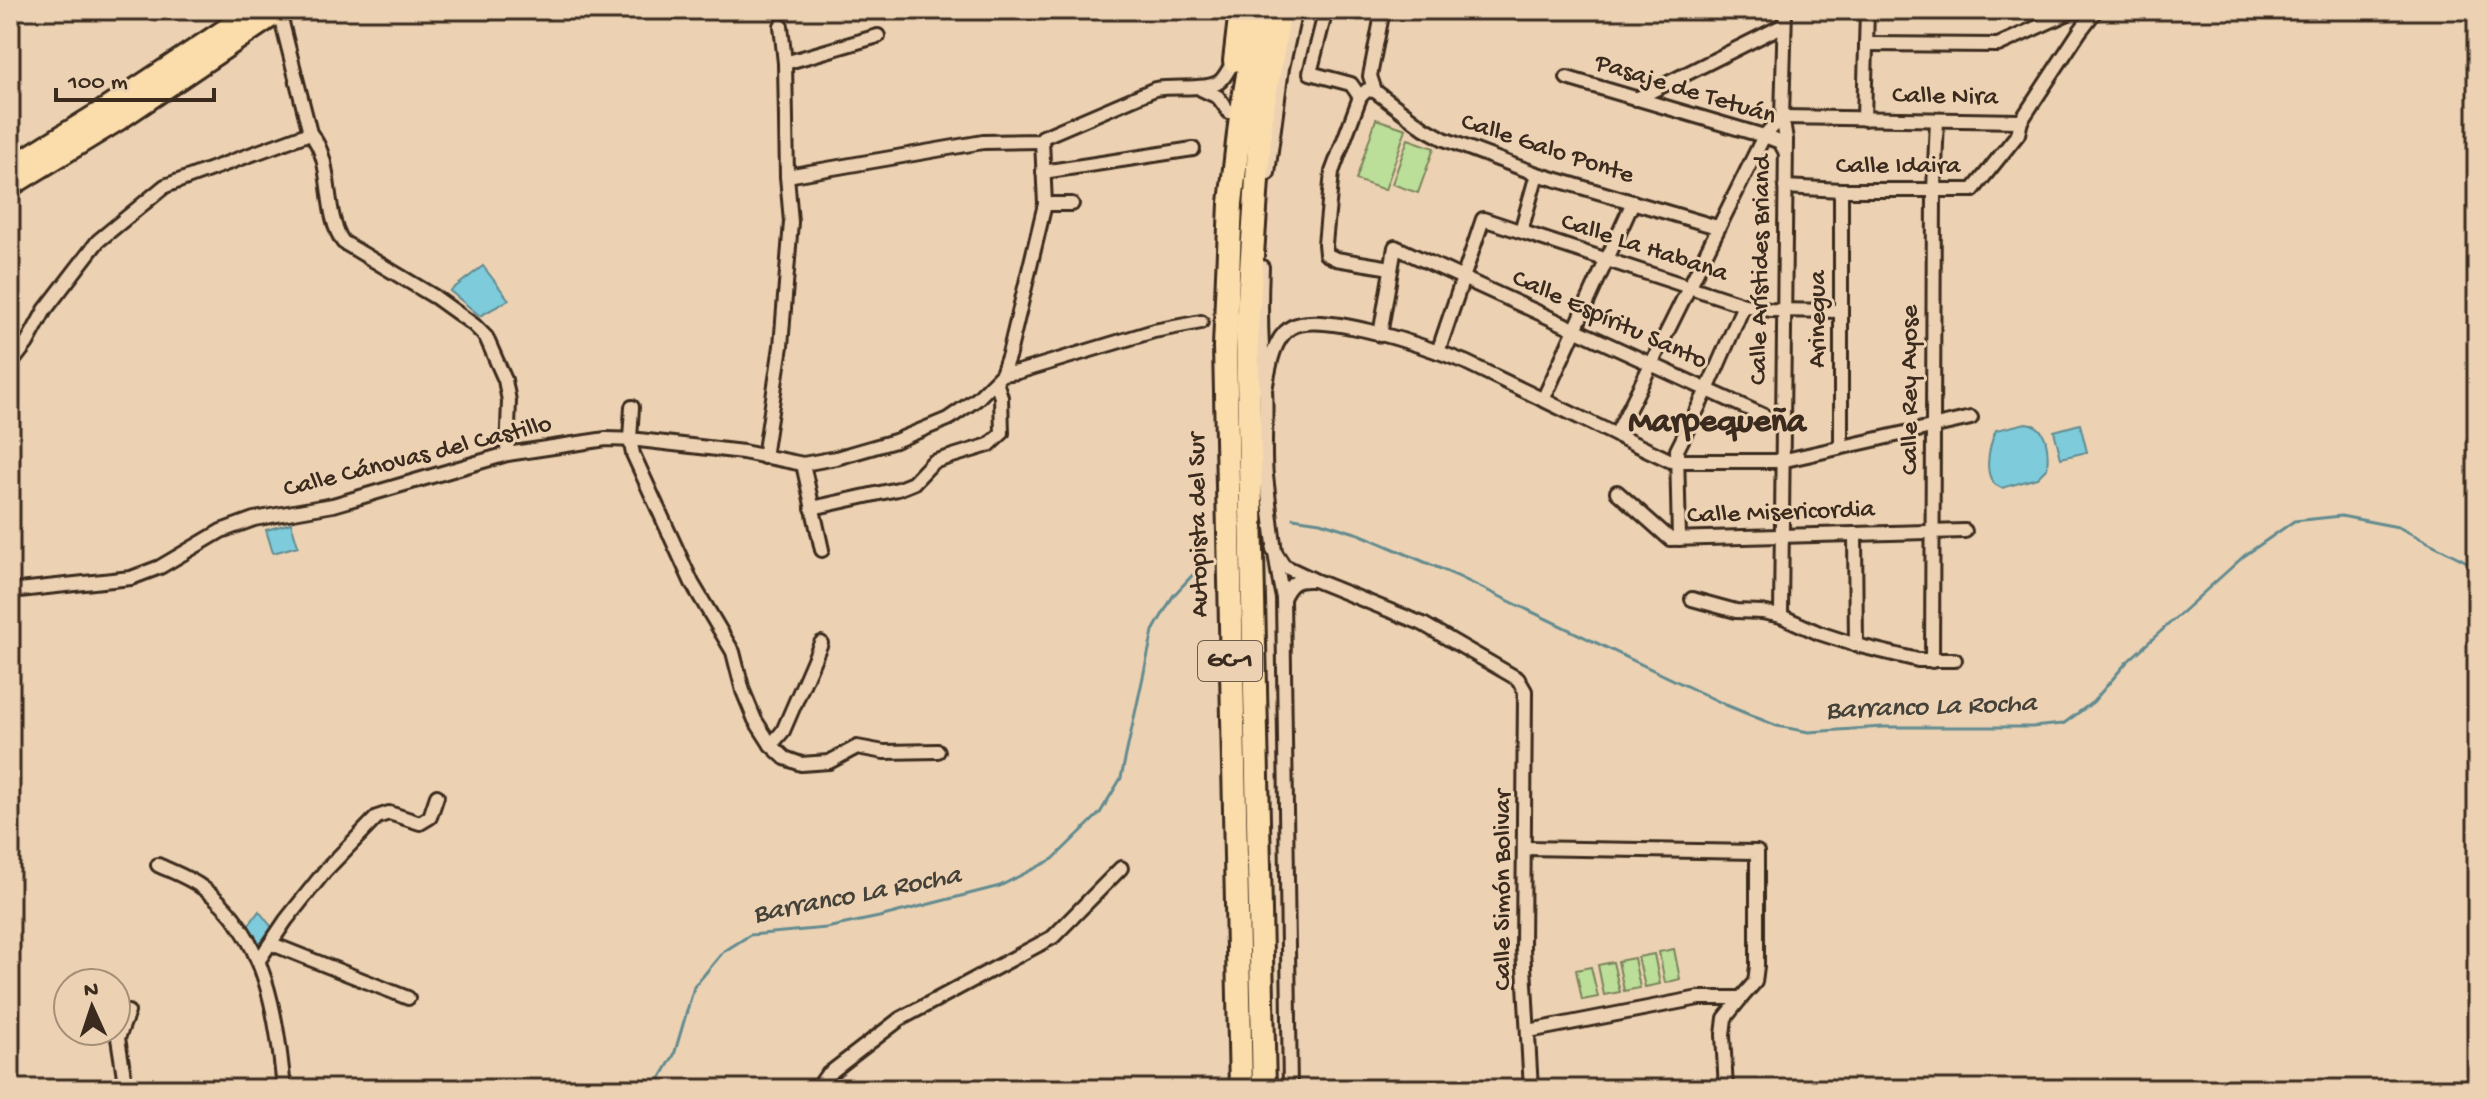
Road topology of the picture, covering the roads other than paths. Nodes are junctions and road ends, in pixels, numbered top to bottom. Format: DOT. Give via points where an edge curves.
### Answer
graph roads {
  1 [pos="255,10"];
  2 [pos="1240,10"];
  3 [pos="1259,10"];
  4 [pos="1280,10"];
  5 [pos="1295,10"];
  6 [pos="1326,10"];
  7 [pos="1383,10"];
  8 [pos="1785,10"];
  9 [pos="1867,10"];
  10 [pos="2075,10"];
  11 [pos="2096,10"];
  12 [pos="280,11"];
  13 [pos="1784,25"];
  14 [pos="781,26"];
  15 [pos="878,36"];
  16 [pos="1866,44"];
  17 [pos="1234,61"];
  18 [pos="785,63"];
  19 [pos="1370,76"];
  20 [pos="1567,78"];
  21 [pos="1351,84"];
  22 [pos="1190,86"];
  23 [pos="1375,91"];
  24 [pos="1360,97"];
  25 [pos="1636,99"];
  26 [pos="1229,112"];
  27 [pos="1782,117"];
  28 [pos="1864,119"];
  29 [pos="1937,120"];
  30 [pos="2021,121"];
  31 [pos="310,133"];
  32 [pos="1764,136"];
  33 [pos="1042,141"];
  34 [pos="1193,149"];
  35 [pos="1786,152"];
  36 [pos="10,168"];
  37 [pos="1043,172"];
  38 [pos="1537,174"];
  39 [pos="787,176"];
  40 [pos="10,186"];
  41 [pos="1785,187"];
  42 [pos="1841,190"];
  43 [pos="1934,190"];
  44 [pos="1633,202"];
  45 [pos="1045,204"];
  46 [pos="1072,204"];
  47 [pos="1717,227"];
  48 [pos="1521,231"];
  49 [pos="1607,261"];
  50 [pos="1391,268"];
  51 [pos="1226,277"];
  52 [pos="1462,279"];
  53 [pos="1689,288"];
  54 [pos="1744,305"];
  55 [pos="1783,310"];
  56 [pos="1841,311"];
  57 [pos="1201,322"];
  58 [pos="1575,330"];
  59 [pos="1380,335"];
  60 [pos="1438,352"];
  61 [pos="1651,364"];
  62 [pos="10,365"];
  63 [pos="999,378"];
  64 [pos="1265,390"];
  65 [pos="1707,390"];
  66 [pos="1543,400"];
  67 [pos="632,407"];
  68 [pos="1971,418"];
  69 [pos="1782,424"];
  70 [pos="1933,425"];
  71 [pos="1616,435"];
  72 [pos="630,439"];
  73 [pos="1841,447"];
  74 [pos="507,454"];
  75 [pos="764,457"];
  76 [pos="1678,461"];
  77 [pos="1781,461"];
  78 [pos="803,464"];
  79 [pos="1266,476"];
  80 [pos="1617,492"];
  81 [pos="812,508"];
  82 [pos="1932,531"];
  83 [pos="1965,531"];
  84 [pos="1855,535"];
  85 [pos="1781,536"];
  86 [pos="1679,539"];
  87 [pos="1273,549"];
  88 [pos="822,550"];
  89 [pos="1252,578"];
  90 [pos="1314,580"];
  91 [pos="10,591"];
  92 [pos="1283,598"];
  93 [pos="1692,599"];
  94 [pos="1781,616"];
  95 [pos="821,643"];
  96 [pos="1856,645"];
  97 [pos="1955,660"];
  98 [pos="1932,661"];
  99 [pos="771,745"];
  100 [pos="938,751"];
  101 [pos="437,796"];
  102 [pos="1524,848"];
  103 [pos="158,865"];
  104 [pos="1121,868"];
  105 [pos="272,944"];
  106 [pos="259,960"];
  107 [pos="408,998"];
  108 [pos="1741,998"];
  109 [pos="1529,1031"];
  110 [pos="1240,1045"];
  111 [pos="119,1047"];
  112 [pos="126,1089"];
  113 [pos="284,1089"];
  114 [pos="817,1089"];
  115 [pos="1228,1089"];
  116 [pos="1241,1089"];
  117 [pos="1264,1089"];
  118 [pos="1290,1089"];
  119 [pos="1531,1089"];
  120 [pos="1726,1089"];
  1 -- 36 [label="main road"];
  2 -- 17 [label="main road"];
  3 -- 51 [label="highway, Autopista del Sur / GC-1" via="1241,116"];
  4 -- 89 [label="highway, Autopista del Sur / GC-1" via="1261,119 1247,331"];
  5 -- 64 [label="street" via="1268,169 1260,313"];
  6 -- 21 [label="street" via="1310,73"];
  7 -- 19 [label="street"];
  8 -- 13 [label="street, Calle Arístides Briand"];
  9 -- 16 [label="street"];
  10 -- 16 [label="street" via="1998,45"];
  11 -- 30 [label="street, Calle Nira"];
  12 -- 31 [label="street"];
  12 -- 40 [label="main road"];
  13 -- 25 [label="street"];
  13 -- 27 [label="street, Calle Arístides Briand"];
  14 -- 18 [label="street"];
  15 -- 18 [label="street"];
  16 -- 28 [label="street"];
  17 -- 22 [label="street" via="1221,81 1210,87"];
  17 -- 26 [label="highway"];
  18 -- 39 [label="street"];
  19 -- 21 [label="street"];
  19 -- 23 [label="street"];
  20 -- 25 [label="street, Pasaje de Tetuán"];
  21 -- 24 [label="street"];
  22 -- 26 [label="street" via="1218,97"];
  22 -- 33 [label="street" via="1155,89"];
  23 -- 24 [label="street"];
  23 -- 38 [label="street, Calle Galo Ponte" via="1444,139"];
  24 -- 50 [label="street" via="1330,183 1326,254"];
  25 -- 32 [label="street, Pasaje de Tetuán"];
  26 -- 51 [label="highway" via="1218,222"];
  27 -- 28 [label="street, Calle Nira"];
  27 -- 32 [label="street"];
  27 -- 35 [label="street, Calle Arístides Briand"];
  28 -- 29 [label="street, Calle Nira"];
  29 -- 30 [label="street, Calle Nira"];
  29 -- 43 [label="street, Calle Rey Ayose"];
  30 -- 43 [label="street, Calle Idaira" via="2018,134 1973,190"];
  31 -- 62 [label="street" via="165,186 98,241"];
  31 -- 74 [label="street" via="317,142 334,229 343,242 435,297 486,337 509,401"];
  32 -- 35 [label="street, Pasaje de Tetuán" via="1780,142"];
  32 -- 47 [label="street"];
  33 -- 37 [label="street"];
  33 -- 39 [label="street" via="983,142"];
  34 -- 37 [label="street"];
  35 -- 41 [label="street, Calle Arístides Briand"];
  37 -- 45 [label="street"];
  38 -- 44 [label="street, Calle Galo Ponte"];
  38 -- 48 [label="street"];
  39 -- 75 [label="street" via="791,222 783,330"];
  41 -- 42 [label="street, Calle Idaira"];
  41 -- 55 [label="street, Calle Arístides Briand"];
  42 -- 43 [label="street, Calle Idaira"];
  42 -- 56 [label="street, Arinegua"];
  43 -- 70 [label="street, Calle Rey Ayose"];
  44 -- 47 [label="street, Calle Galo Ponte"];
  44 -- 49 [label="street"];
  45 -- 46 [label="street"];
  45 -- 63 [label="street"];
  47 -- 53 [label="street"];
  48 -- 49 [label="street, Calle La Habana"];
  48 -- 52 [label="street, Calle La Habana" via="1483,219"];
  49 -- 53 [label="street, Calle La Habana"];
  49 -- 58 [label="street"];
  50 -- 52 [label="street, Calle Espíritu Santo" via="1395,247"];
  50 -- 59 [label="street"];
  51 -- 110 [label="highway, Autopista del Sur / GC-1"];
  52 -- 58 [label="street, Calle Espíritu Santo"];
  52 -- 60 [label="street"];
  53 -- 54 [label="street, Calle La Habana"];
  53 -- 61 [label="street"];
  54 -- 55 [label="street, Calle La Habana"];
  54 -- 65 [label="street"];
  55 -- 56 [label="street, Calle La Habana"];
  55 -- 69 [label="street, Calle Arístides Briand"];
  56 -- 73 [label="street, Arinegua"];
  57 -- 63 [label="street, Calle Cánovas del Castillo"];
  58 -- 61 [label="street, Calle Espíritu Santo"];
  58 -- 66 [label="street"];
  59 -- 60 [label="street"];
  59 -- 64 [label="street" via="1335,323 1295,325 1279,341"];
  60 -- 66 [label="street"];
  61 -- 65 [label="street, Calle Espíritu Santo"];
  61 -- 71 [label="street"];
  63 -- 78 [label="street, Calle Cánovas del Castillo" via="948,419 895,441"];
  63 -- 81 [label="street" via="1002,433 989,445 933,462 913,483 898,489"];
  64 -- 79 [label="street"];
  65 -- 69 [label="street, Calle Espíritu Santo"];
  65 -- 76 [label="street" via="1677,450"];
  66 -- 71 [label="street"];
  67 -- 72 [label="street"];
  68 -- 70 [label="street"];
  69 -- 77 [label="street, Calle Arístides Briand"];
  70 -- 73 [label="street"];
  70 -- 82 [label="street, Calle Rey Ayose"];
  71 -- 76 [label="street"];
  72 -- 74 [label="street, Calle Cánovas del Castillo"];
  72 -- 75 [label="street, Calle Cánovas del Castillo"];
  72 -- 99 [label="street" via="692,583 733,652 743,691"];
  73 -- 77 [label="street"];
  74 -- 91 [label="street, Calle Cánovas del Castillo" via="333,505 254,519 131,578"];
  75 -- 78 [label="street, Calle Cánovas del Castillo"];
  76 -- 77 [label="street"];
  76 -- 86 [label="street"];
  77 -- 85 [label="street, Calle Arístides Briand"];
  78 -- 81 [label="street"];
  79 -- 87 [label="street"];
  79 -- 89 [label="highway"];
  80 -- 86 [label="street, Calle Misericordia" via="1670,539"];
  81 -- 88 [label="street"];
  82 -- 83 [label="street, Calle Misericordia"];
  82 -- 84 [label="street, Calle Misericordia"];
  82 -- 98 [label="street, Calle Rey Ayose"];
  84 -- 85 [label="street, Calle Misericordia"];
  84 -- 96 [label="street"];
  85 -- 86 [label="street, Calle Misericordia"];
  85 -- 94 [label="street, Calle Arístides Briand"];
  87 -- 90 [label="street" via="1284,566"];
  87 -- 92 [label="street"];
  89 -- 117 [label="highway, Autopista del Sur / GC-1"];
  90 -- 92 [label="street" via="1299,580"];
  90 -- 102 [label="street, Calle Simón Bolivar" via="1423,624 1518,679 1525,691"];
  92 -- 118 [label="street"];
  93 -- 94 [label="street"];
  94 -- 96 [label="street"];
  95 -- 99 [label="street" via="783,731"];
  96 -- 98 [label="street"];
  97 -- 98 [label="street"];
  99 -- 100 [label="street" via="801,764 829,762 857,747"];
  101 -- 105 [label="street" via="430,817 420,823 389,813 377,817 325,871"];
  102 -- 108 [label="street" via="1757,852 1757,966 1755,982"];
  102 -- 109 [label="street, Calle Simón Bolivar"];
  103 -- 106 [label="street" via="217,898 241,926"];
  104 -- 114 [label="street" via="1053,937 900,1019 826,1076"];
  105 -- 106 [label="street"];
  105 -- 107 [label="street"];
  106 -- 113 [label="street" via="278,1028"];
  108 -- 109 [label="street" via="1699,998"];
  108 -- 120 [label="street" via="1725,1018"];
  109 -- 119 [label="street, Calle Simón Bolivar"];
  110 -- 115 [label="highway"];
  110 -- 116 [label="highway, Autopista del Sur / GC-1"];
  111 -- 112 [label="street"];
}
